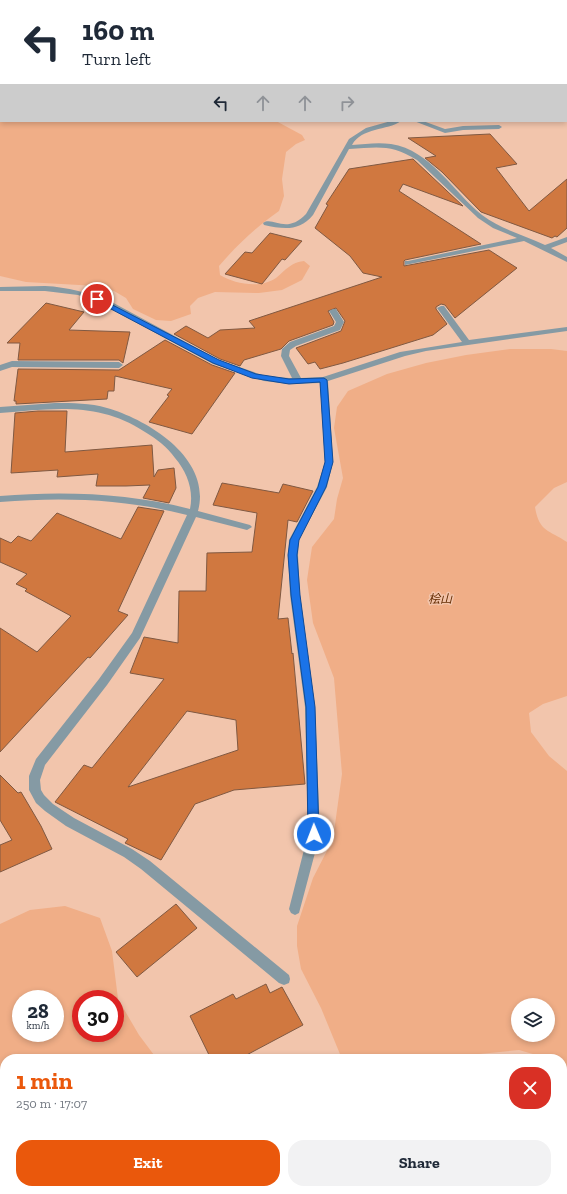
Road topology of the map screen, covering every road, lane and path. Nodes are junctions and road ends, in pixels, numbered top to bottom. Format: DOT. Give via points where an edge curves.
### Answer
graph roads {
  1 [pos="394,122"];
  2 [pos="420,122"];
  3 [pos="499,127"];
  4 [pos="348,147"];
  5 [pos="268,223"];
  6 [pos="524,239"];
  7 [pos="567,239"];
  8 [pos="546,248"];
  9 [pos="567,260"];
  10 [pos="408,263"];
  11 [pos="0,289"];
  12 [pos="441,308"];
  13 [pos="333,310"];
  14 [pos="567,329"];
  15 [pos="466,342"];
  16 [pos="119,365"];
  17 [pos="0,368"];
  18 [pos="324,380"];
  19 [pos="298,381"];
  20 [pos="0,410"];
  21 [pos="0,499"];
  22 [pos="193,513"];
  23 [pos="247,527"];
  24 [pos="296,910"];
  25 [pos="284,979"];
  1 -- 4 [label="street" via="368,129 351,140"];
  2 -- 3 [label="street" via="445,131"];
  4 -- 5 [label="street" via="310,215 304,221 292,227"];
  4 -- 6 [label="street" via="388,146 411,153 480,218"];
  6 -- 8 [label="street"];
  6 -- 10 [label="street"];
  7 -- 8 [label="street"];
  8 -- 9 [label="street"];
  11 -- 19 [label="street" via="53,289 89,296 216,362 260,377"];
  12 -- 15 [label="street"];
  13 -- 19 [label="street" via="340,322 337,328 292,344 286,349 285,356"];
  14 -- 15 [label="street"];
  15 -- 18 [label="street" via="403,354"];
  16 -- 17 [label="street" via="12,364"];
  18 -- 19 [label="street"];
  18 -- 24 [label="street" via="329,462 322,487 294,540 293,555 295,595 310,707 314,834"];
  20 -- 22 [label="street" via="54,405 83,406 107,411 140,424 170,446 187,466 196,499"];
  21 -- 22 [label="street" via="28,496 92,496 125,499"];
  22 -- 23 [label="street"];
  22 -- 25 [label="street" via="136,635 104,682 40,762 34,785 40,799 54,810 127,853 158,875"];
}
